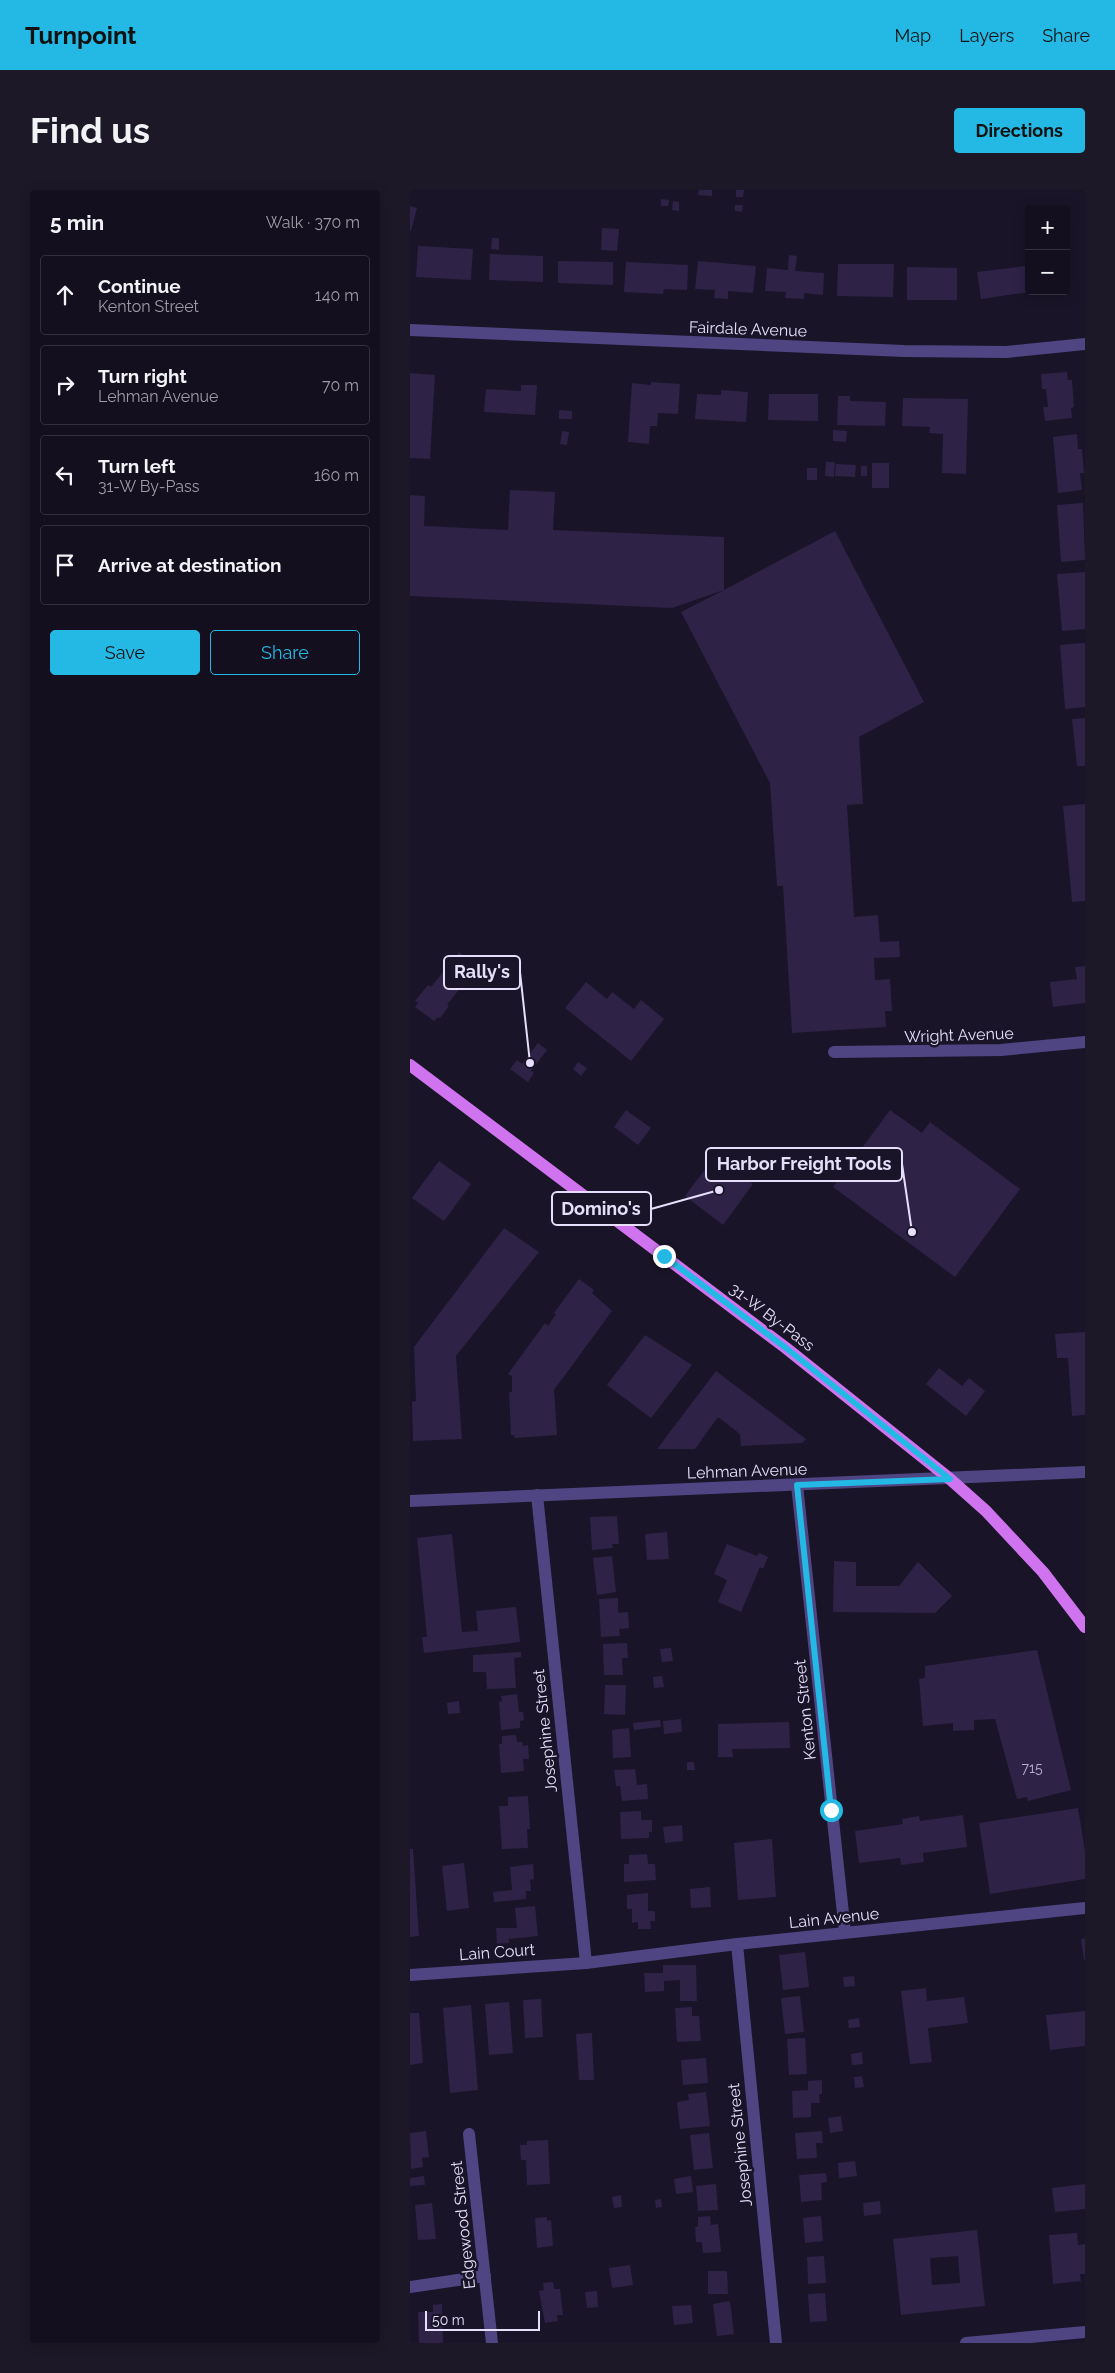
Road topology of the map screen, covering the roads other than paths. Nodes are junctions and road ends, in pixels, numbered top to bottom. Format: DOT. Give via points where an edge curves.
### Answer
graph roads {
  1 [pos="410,330"];
  2 [pos="1085,344"];
  3 [pos="1085,1042"];
  4 [pos="834,1052"];
  5 [pos="410,1065"];
  6 [pos="1085,1472"];
  7 [pos="950,1479"];
  8 [pos="797,1485"];
  9 [pos="537,1495"];
  10 [pos="410,1501"];
  11 [pos="1085,1627"];
  12 [pos="1085,1908"];
  13 [pos="845,1932"];
  14 [pos="737,1944"];
  15 [pos="586,1963"];
  16 [pos="410,1975"];
  17 [pos="469,2134"];
  18 [pos="485,2276"];
  19 [pos="410,2287"];
  20 [pos="1085,2332"];
  21 [pos="1020,2340"];
  22 [pos="492,2343"];
  23 [pos="776,2343"];
  24 [pos="966,2343"];
  1 -- 2 [label="street, Fairdale Avenue" via="904,351 1006,352"];
  3 -- 4 [label="street, Wright Avenue" via="1001,1050"];
  5 -- 7 [label="main road, 31-W By-Pass" via="786,1348"];
  6 -- 7 [label="street, Lehman Avenue"];
  7 -- 8 [label="street, Lehman Avenue"];
  7 -- 11 [label="main road, 31-W By-Pass" via="986,1511 1043,1572"];
  8 -- 9 [label="street, Lehman Avenue"];
  8 -- 13 [label="street, Kenton Street"];
  9 -- 10 [label="street, Lehman Avenue"];
  9 -- 15 [label="street, Josephine Street"];
  12 -- 13 [label="street, Lain Avenue"];
  13 -- 14 [label="street, Lain Avenue"];
  14 -- 15 [label="street, Lain Avenue"];
  14 -- 23 [label="street, Josephine Street"];
  15 -- 16 [label="street, Lain Court"];
  17 -- 18 [label="street, Edgewood Street"];
  18 -- 19 [label="street"];
  18 -- 22 [label="street, Edgewood Street"];
  20 -- 21 [label="street"];
  21 -- 24 [label="street"];
}
